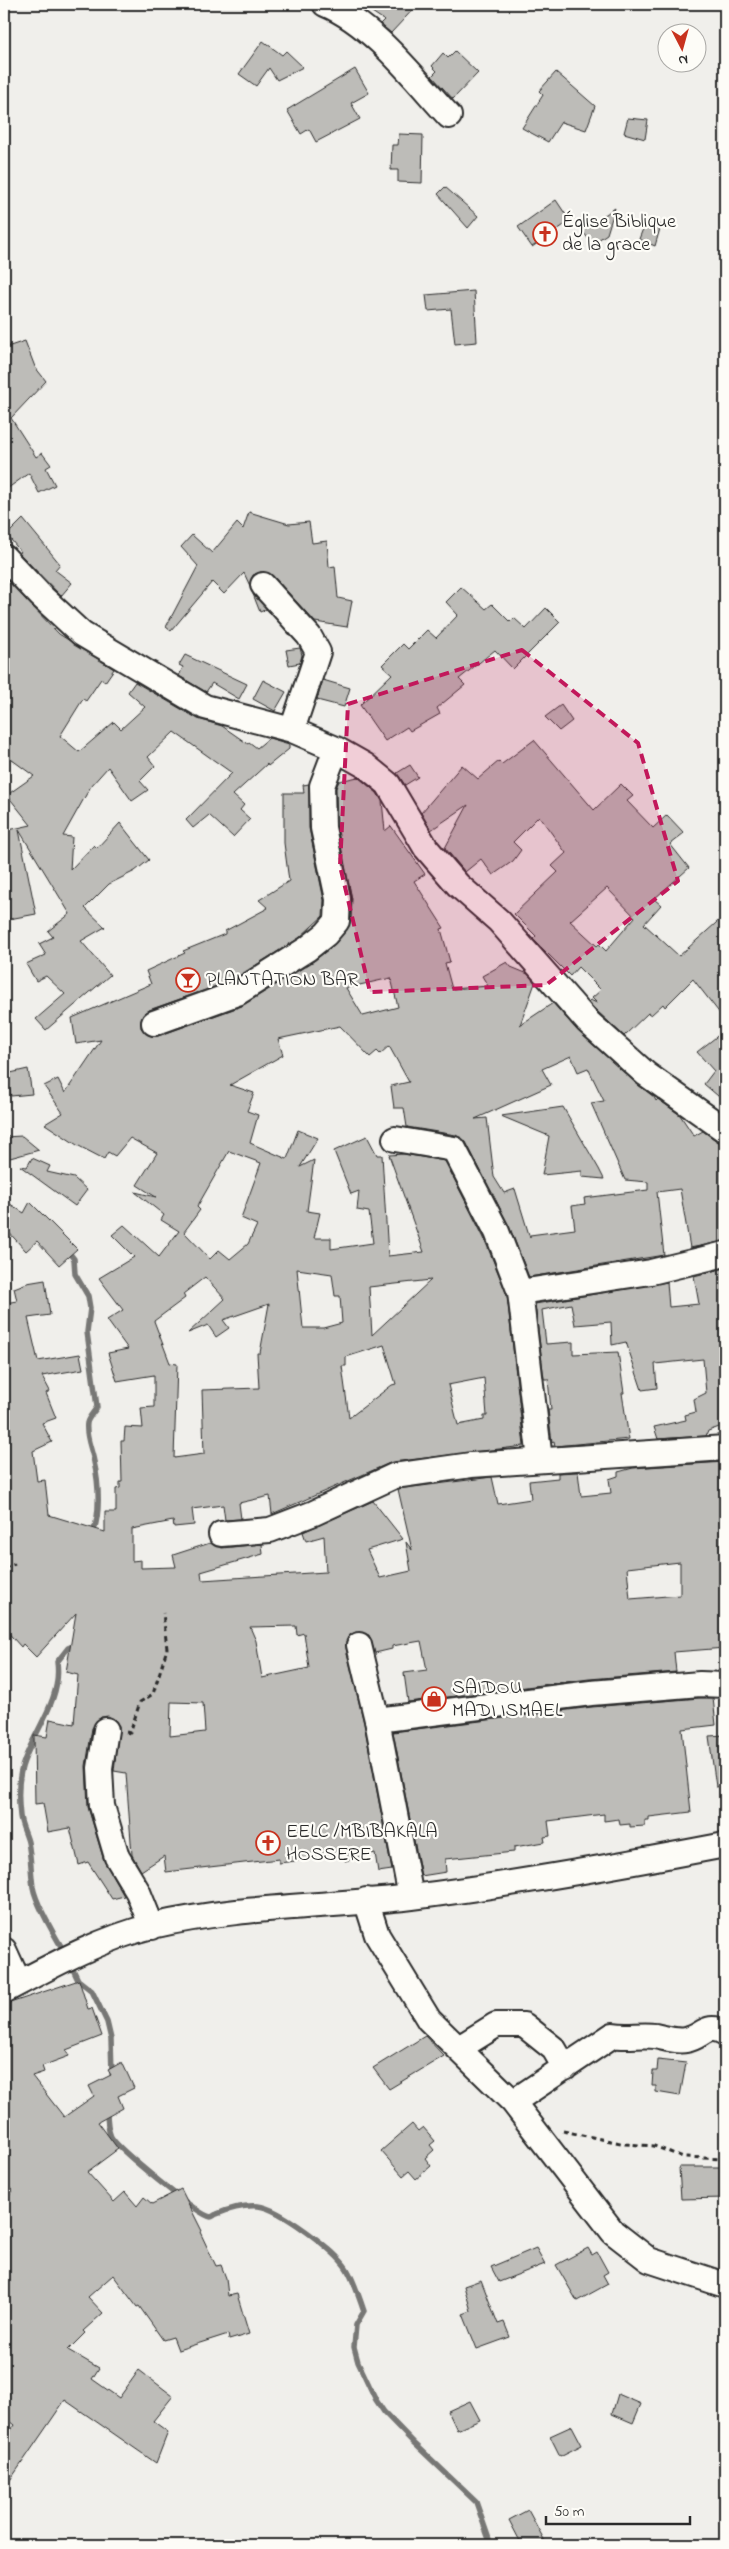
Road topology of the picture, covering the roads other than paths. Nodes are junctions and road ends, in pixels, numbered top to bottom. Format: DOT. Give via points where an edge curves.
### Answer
graph roads {
  1 [pos="333,5"];
  2 [pos="449,116"];
  3 [pos="4,558"];
  4 [pos="264,585"];
  5 [pos="292,730"];
  6 [pos="336,749"];
  7 [pos="154,1023"];
  8 [pos="725,1130"];
  9 [pos="395,1139"];
  10 [pos="725,1254"];
  11 [pos="520,1292"];
  12 [pos="725,1448"];
  13 [pos="540,1460"];
  14 [pos="221,1534"];
  15 [pos="360,1644"];
  16 [pos="725,1686"];
  17 [pos="377,1720"];
  18 [pos="106,1730"];
  19 [pos="725,1845"];
  20 [pos="410,1897"];
  21 [pos="366,1900"];
  22 [pos="152,1927"];
  23 [pos="4,1950"];
  24 [pos="11,1987"];
  25 [pos="725,2033"];
  26 [pos="459,2048"];
  27 [pos="565,2068"];
  28 [pos="513,2102"];
  29 [pos="725,2285"];
  1 -- 2 [label="street" via="388,49"];
  3 -- 5 [label="street" via="82,634 131,664 205,707"];
  4 -- 5 [label="street" via="309,636 318,652"];
  5 -- 6 [label="street"];
  6 -- 7 [label="street" via="322,786 322,828 338,899 337,921 307,949 237,992"];
  6 -- 8 [label="street" via="366,766 388,784 426,848 458,885 499,920 587,1021 646,1074"];
  9 -- 11 [label="street" via="454,1149 497,1232"];
  10 -- 11 [label="street" via="651,1272"];
  11 -- 13 [label="street"];
  12 -- 13 [label="street"];
  13 -- 14 [label="street" via="471,1465 394,1476 270,1530"];
  15 -- 17 [label="street"];
  16 -- 17 [label="street" via="700,1684 591,1693"];
  17 -- 20 [label="street"];
  18 -- 22 [label="street" via="100,1768 102,1806 117,1857 138,1892"];
  19 -- 20 [label="street" via="588,1871"];
  20 -- 21 [label="street"];
  21 -- 22 [label="street" via="237,1912"];
  21 -- 26 [label="street" via="376,1935 393,1964 429,2020"];
  22 -- 24 [label="street" via="88,1948"];
  23 -- 24 [label="street"];
  25 -- 27 [label="street" via="717,2028 708,2029 687,2040 613,2035"];
  26 -- 27 [label="street" via="496,2025 524,2025 554,2049"];
  26 -- 28 [label="street"];
  27 -- 28 [label="street"];
  28 -- 29 [label="street" via="613,2232 649,2260"];
}
